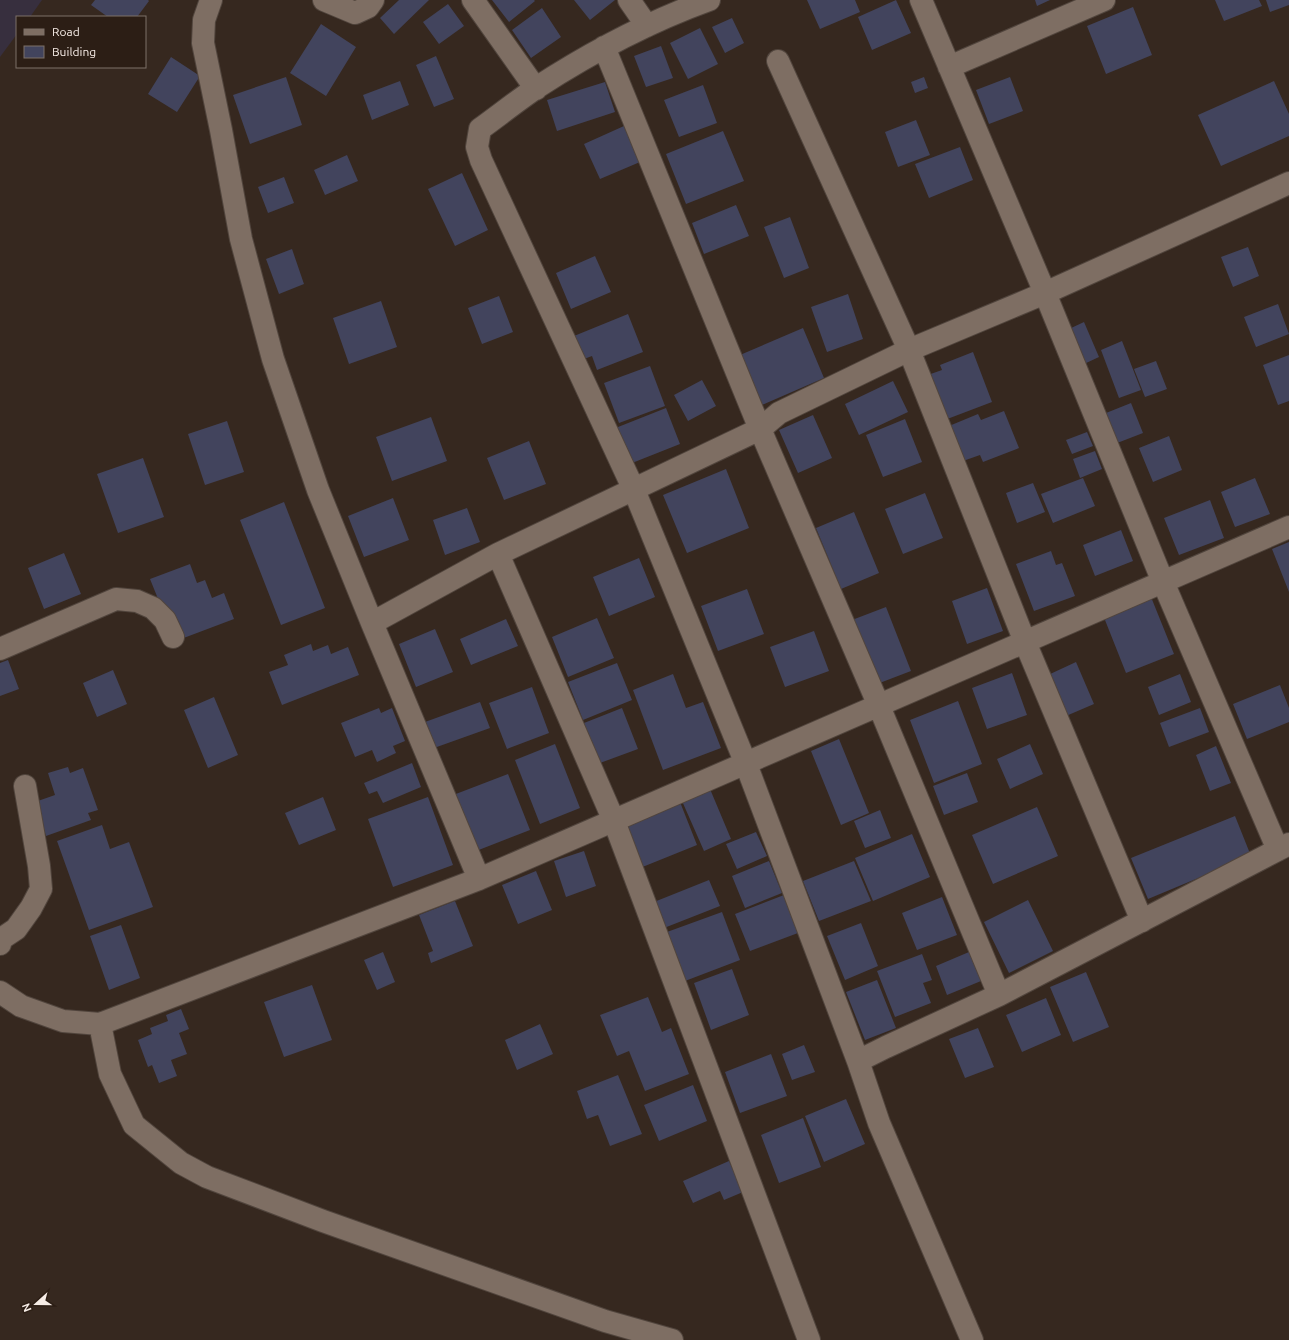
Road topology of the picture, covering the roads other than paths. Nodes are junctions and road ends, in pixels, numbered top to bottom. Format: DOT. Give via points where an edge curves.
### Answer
graph roads {
  1 [pos="211,0"];
  2 [pos="324,0"];
  3 [pos="373,0"];
  4 [pos="473,0"];
  5 [pos="629,0"];
  6 [pos="709,0"];
  7 [pos="921,0"];
  8 [pos="1104,0"];
  9 [pos="647,26"];
  10 [pos="604,48"];
  11 [pos="778,61"];
  12 [pos="949,67"];
  13 [pos="536,89"];
  14 [pos="1289,184"];
  15 [pos="1045,293"];
  16 [pos="909,350"];
  17 [pos="760,429"];
  18 [pos="634,490"];
  19 [pos="1289,527"];
  20 [pos="498,554"];
  21 [pos="1163,582"];
  22 [pos="372,623"];
  23 [pos="173,637"];
  24 [pos="1025,642"];
  25 [pos="0,649"];
  26 [pos="879,706"];
  27 [pos="746,764"];
  28 [pos="25,786"];
  29 [pos="614,821"];
  30 [pos="1284,847"];
  31 [pos="480,879"];
  32 [pos="1142,921"];
  33 [pos="0,941"];
  34 [pos="0,992"];
  35 [pos="1000,996"];
  36 [pos="100,1024"];
  37 [pos="858,1061"];
  38 [pos="672,1340"];
  39 [pos="809,1340"];
  40 [pos="972,1340"];
  1 -- 22 [label="street" via="204,20 203,43 241,240 273,359 318,490"];
  2 -- 3 [label="street" via="355,13 368,7"];
  4 -- 13 [label="street"];
  5 -- 9 [label="street"];
  6 -- 9 [label="street"];
  7 -- 12 [label="street"];
  8 -- 12 [label="street"];
  9 -- 10 [label="street"];
  10 -- 13 [label="street"];
  10 -- 17 [label="street"];
  11 -- 16 [label="street"];
  12 -- 15 [label="street"];
  13 -- 18 [label="street" via="480,129 477,146 481,160"];
  14 -- 15 [label="street"];
  15 -- 16 [label="street"];
  15 -- 21 [label="street"];
  16 -- 17 [label="street" via="779,413"];
  16 -- 24 [label="street"];
  17 -- 18 [label="street"];
  17 -- 26 [label="street"];
  18 -- 20 [label="street"];
  18 -- 27 [label="street"];
  19 -- 21 [label="street"];
  20 -- 22 [label="street"];
  20 -- 29 [label="street"];
  21 -- 24 [label="street"];
  21 -- 30 [label="street"];
  22 -- 31 [label="street"];
  23 -- 25 [label="street" via="165,620 153,608 137,600 116,599"];
  24 -- 26 [label="street"];
  24 -- 32 [label="street"];
  26 -- 27 [label="street"];
  26 -- 35 [label="street"];
  27 -- 29 [label="street"];
  27 -- 37 [label="street"];
  28 -- 33 [label="street" via="41,890 16,929"];
  29 -- 31 [label="street"];
  29 -- 39 [label="street"];
  30 -- 32 [label="street"];
  31 -- 36 [label="street"];
  32 -- 35 [label="street"];
  34 -- 36 [label="street" via="21,1006 63,1021"];
  35 -- 37 [label="street"];
  36 -- 38 [label="street" via="110,1074 134,1125 181,1162 207,1177 323,1221 605,1320"];
  37 -- 40 [label="street" via="879,1123"];
}
